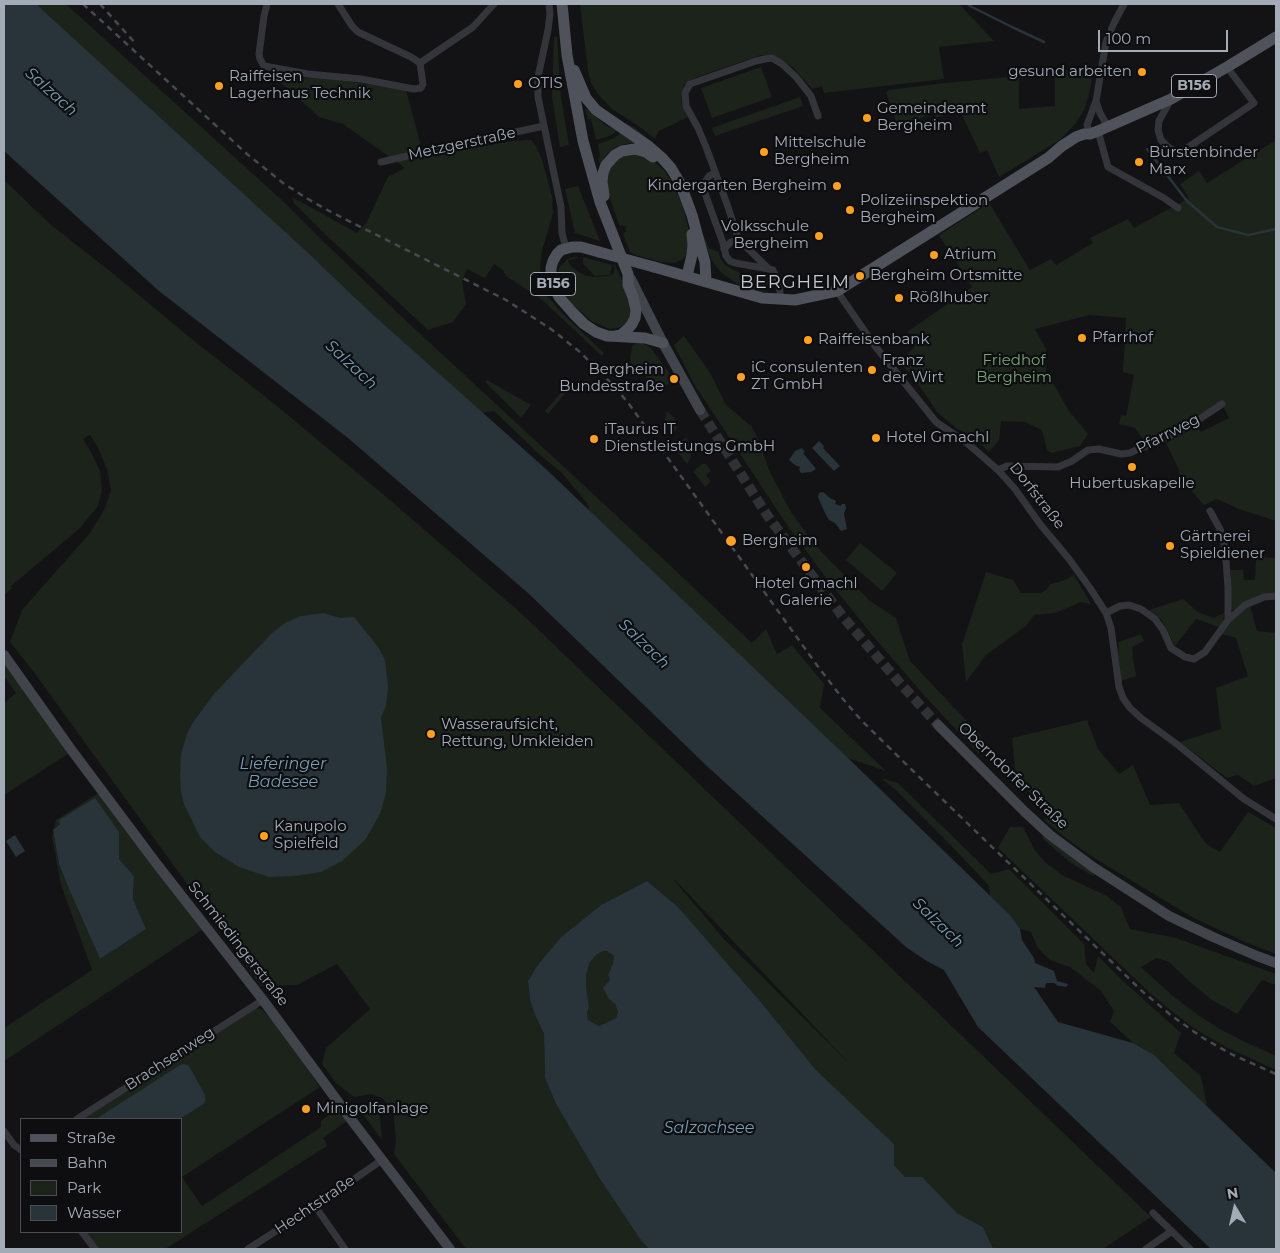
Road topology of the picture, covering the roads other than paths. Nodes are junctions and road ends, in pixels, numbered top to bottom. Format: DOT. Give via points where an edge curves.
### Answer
graph roads {
  1 [pos="267,4"];
  2 [pos="338,4"];
  3 [pos="494,4"];
  4 [pos="549,4"];
  5 [pos="562,4"];
  6 [pos="1124,4"];
  7 [pos="1276,37"];
  8 [pos="567,54"];
  9 [pos="420,63"];
  10 [pos="1227,67"];
  11 [pos="1172,99"];
  12 [pos="1096,101"];
  13 [pos="818,116"];
  14 [pos="544,126"];
  15 [pos="1099,131"];
  16 [pos="381,162"];
  17 [pos="715,173"];
  18 [pos="1178,208"];
  19 [pos="609,225"];
  20 [pos="740,241"];
  21 [pos="566,248"];
  22 [pos="724,249"];
  23 [pos="768,269"];
  24 [pos="628,274"];
  25 [pos="687,276"];
  26 [pos="706,281"];
  27 [pos="837,290"];
  28 [pos="780,300"];
  29 [pos="616,336"];
  30 [pos="662,343"];
  31 [pos="1222,404"];
  32 [pos="700,410"];
  33 [pos="998,470"];
  34 [pos="1210,511"];
  35 [pos="1276,596"];
  36 [pos="1106,613"];
  37 [pos="1228,620"];
  38 [pos="4,655"];
  39 [pos="938,725"];
  40 [pos="1276,819"];
  41 [pos="1276,963"];
  42 [pos="263,1000"];
  43 [pos="79,1118"];
  44 [pos="4,1130"];
  45 [pos="20,1149"];
  46 [pos="382,1160"];
  47 [pos="315,1206"];
  48 [pos="1153,1213"];
  49 [pos="1172,1231"];
  50 [pos="83,1233"];
  51 [pos="94,1249"];
  52 [pos="248,1249"];
  53 [pos="345,1249"];
  54 [pos="450,1249"];
  55 [pos="1146,1249"];
  56 [pos="1190,1249"];
  1 -- 9 [label="street" via="259,54 264,66 414,89 422,88 423,84"];
  2 -- 9 [label="street" via="358,32"];
  3 -- 9 [label="street" via="473,27"];
  4 -- 14 [label="street" via="548,30 538,77"];
  5 -- 8 [label="main road"];
  6 -- 12 [label="street" via="1106,42"];
  7 -- 10 [label="main road, B156"];
  8 -- 19 [label="main road" via="583,141"];
  8 -- 26 [label="main road" via="586,98 596,110 639,139 671,168 692,214 705,262"];
  10 -- 11 [label="main road, B156"];
  10 -- 11 [label="street" via="1254,103 1182,152 1168,147 1158,130 1159,121"];
  11 -- 15 [label="main road, B156"];
  12 -- 15 [label="street" via="1100,113"];
  12 -- 15 [label="street" via="1087,125"];
  13 -- 17 [label="street" via="810,96 796,77 772,58 690,84 685,93 686,106"];
  14 -- 16 [label="street, Metzgerstraße"];
  14 -- 21 [label="street"];
  15 -- 18 [label="street" via="1108,167"];
  15 -- 27 [label="main road, B156" via="1088,140 1048,158"];
  17 -- 20 [label="street"];
  17 -- 22 [label="street" via="709,176 703,188"];
  19 -- 24 [label="main road"];
  19 -- 25 [label="main road" via="602,181 606,165 622,151 635,149 646,152 667,170 683,199 693,245"];
  20 -- 22 [label="street" via="731,242"];
  20 -- 23 [label="street"];
  21 -- 25 [label="main road, B156, bridge" via="581,247"];
  21 -- 29 [label="main road, B156" via="557,254 551,268 556,292 584,324 596,332"];
  22 -- 23 [label="street" via="734,264"];
  23 -- 28 [label="street" via="773,270 780,285"];
  24 -- 29 [label="main road" via="635,318 628,330"];
  24 -- 30 [label="street"];
  25 -- 26 [label="main road, B156"];
  26 -- 28 [label="main road, B156" via="762,298"];
  27 -- 28 [label="main road, B156" via="795,300"];
  27 -- 33 [label="street, Dorfstraße" via="863,330 936,422"];
  29 -- 30 [label="main road"];
  30 -- 32 [label="street"];
  31 -- 33 [label="street, Pfarrweg" via="1189,426 1130,453 1088,450 1058,466 1007,466"];
  33 -- 36 [label="street, Dorfstraße" via="1069,559"];
  34 -- 37 [label="street" via="1220,529 1225,548"];
  35 -- 37 [label="street" via="1245,605"];
  36 -- 37 [label="street" via="1120,606 1141,609 1163,630 1171,648 1185,657 1194,658 1205,652"];
  36 -- 40 [label="street, Dorfstraße" via="1119,687 1130,708 1244,799"];
  38 -- 42 [label="street, Schmiedingerstraße" via="152,858"];
  39 -- 41 [label="street, Oberndorfer Straße" via="1025,812 1093,868 1169,916"];
  42 -- 43 [label="street, Brachsenweg"];
  42 -- 46 [label="street, Schmiedingerstraße"];
  44 -- 45 [label="street"];
  46 -- 47 [label="street, Hechtstraße"];
  46 -- 54 [label="street, Schmiedingerstraße"];
  47 -- 52 [label="street, Hechtstraße"];
  47 -- 53 [label="street"];
  48 -- 49 [label="street"];
  49 -- 55 [label="street"];
  49 -- 56 [label="street"];
  50 -- 51 [label="street"];
}
